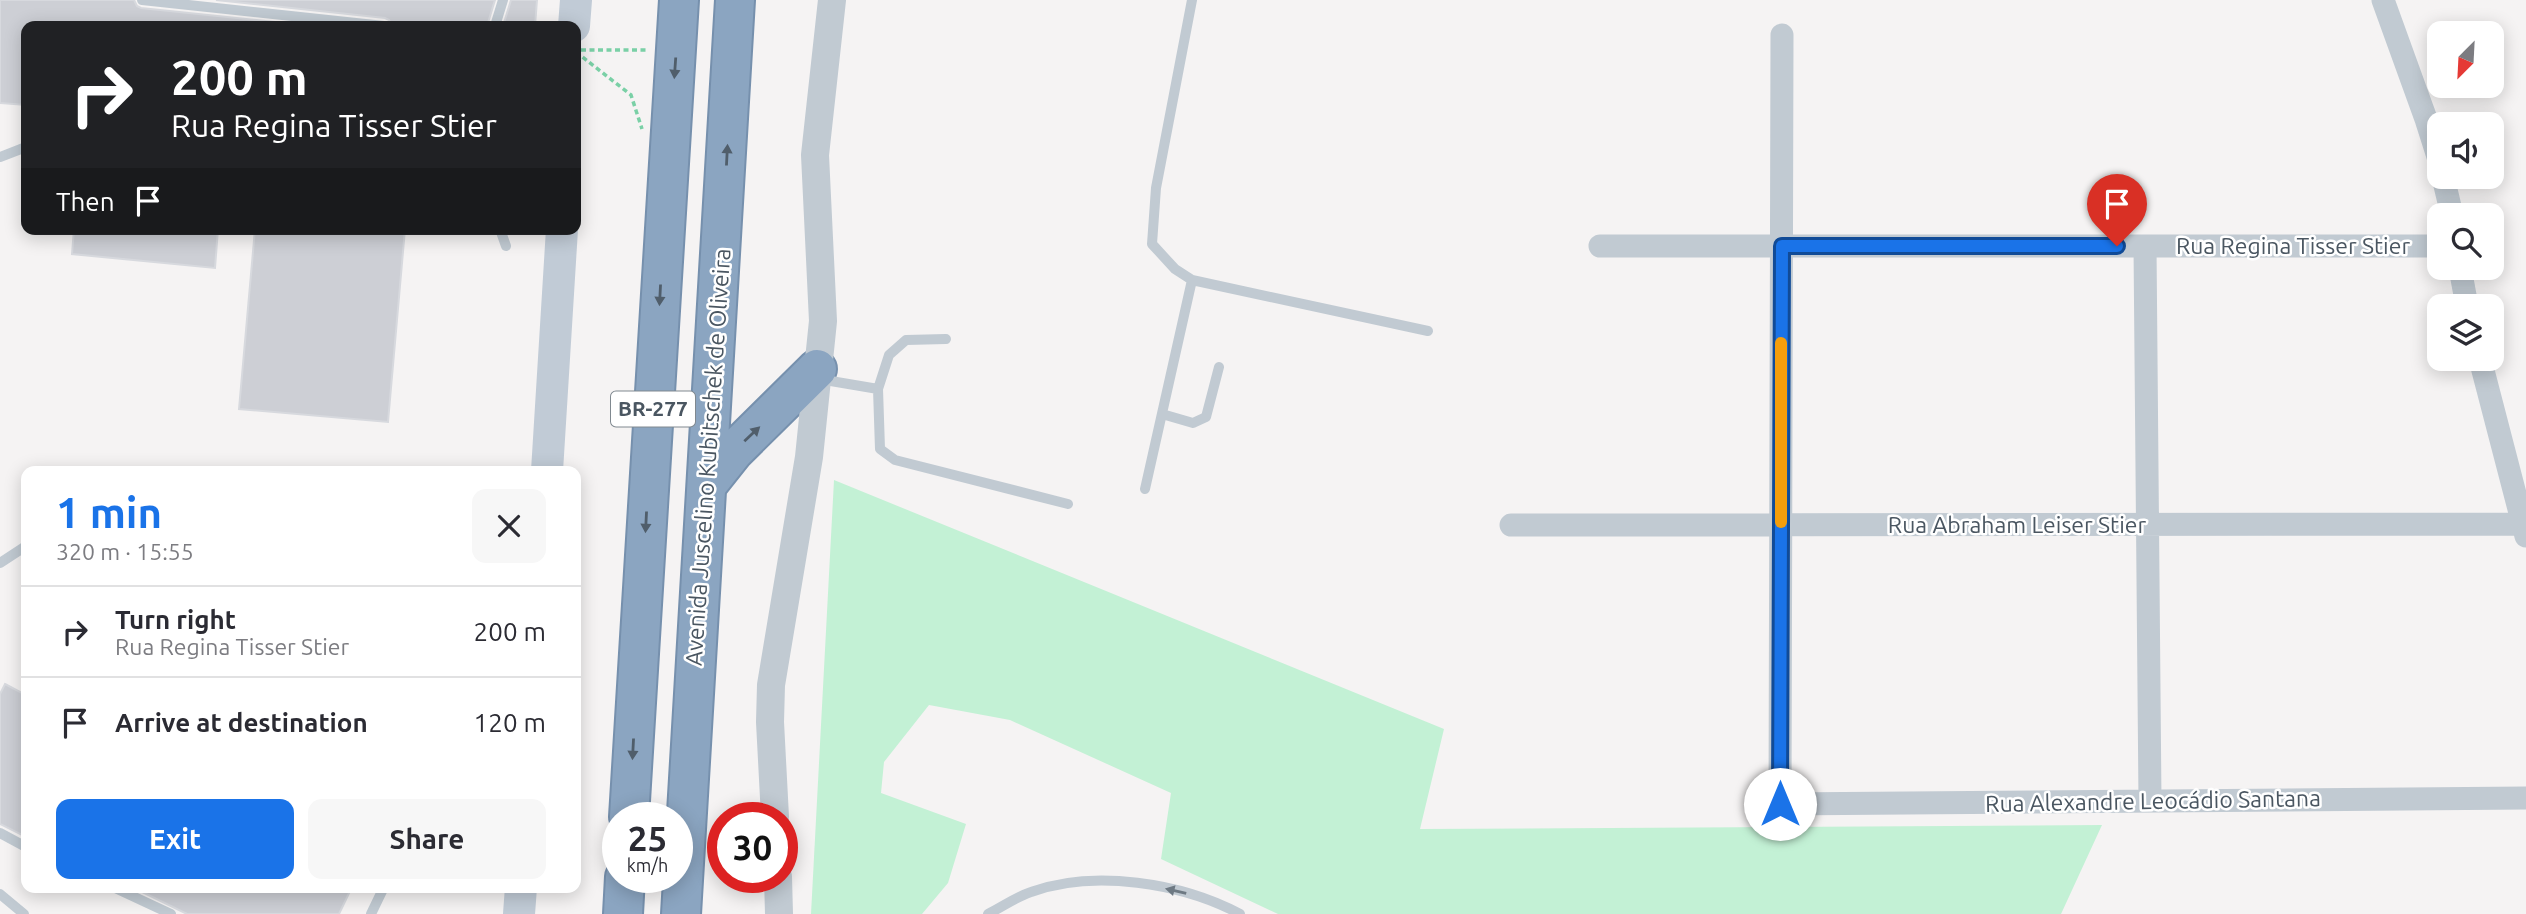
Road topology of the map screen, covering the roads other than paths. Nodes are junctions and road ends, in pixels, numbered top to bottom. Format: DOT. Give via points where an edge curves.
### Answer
graph roads {
  1 [pos="142,0"];
  2 [pos="503,0"];
  3 [pos="576,0"];
  4 [pos="679,0"];
  5 [pos="735,0"];
  6 [pos="832,0"];
  7 [pos="1192,0"];
  8 [pos="2383,0"];
  9 [pos="337,21"];
  10 [pos="497,21"];
  11 [pos="575,21"];
  12 [pos="1782,35"];
  13 [pos="2427,121"];
  14 [pos="21,149"];
  15 [pos="0,158"];
  16 [pos="502,235"];
  17 [pos="562,235"];
  18 [pos="506,246"];
  19 [pos="1600,246"];
  20 [pos="1782,246"];
  21 [pos="2145,246"];
  22 [pos="2427,246"];
  23 [pos="1192,280"];
  24 [pos="1428,331"];
  25 [pos="946,339"];
  26 [pos="1219,368"];
  27 [pos="2483,371"];
  28 [pos="817,374"];
  29 [pos="878,389"];
  30 [pos="1162,414"];
  31 [pos="547,466"];
  32 [pos="707,485"];
  33 [pos="1145,489"];
  34 [pos="1068,504"];
  35 [pos="2148,524"];
  36 [pos="1511,525"];
  37 [pos="1781,525"];
  38 [pos="2525,530"];
  39 [pos="21,549"];
  40 [pos="0,563"];
  41 [pos="2526,798"];
  42 [pos="2150,801"];
  43 [pos="630,802"];
  44 [pos="774,802"];
  45 [pos="0,833"];
  46 [pos="21,844"];
  47 [pos="126,893"];
  48 [pos="381,893"];
  49 [pos="521,893"];
  50 [pos="624,893"];
  51 [pos="778,893"];
  52 [pos="0,894"];
  53 [pos="24,914"];
  54 [pos="171,914"];
  55 [pos="371,914"];
  56 [pos="520,914"];
  57 [pos="623,914"];
  58 [pos="681,914"];
  59 [pos="779,914"];
  60 [pos="988,914"];
  61 [pos="1240,914"];
  1 -- 9 [label="lane"];
  2 -- 10 [label="lane"];
  3 -- 11 [label="main road"];
  4 -- 43 [label="highway, BR-277, one-way"];
  32 -- 5 [label="highway, Avenida Juscelino Kubitschek de Oliveira / BR-277, one-way"];
  6 -- 28 [label="street" via="815,155 823,321"];
  7 -- 23 [label="lane" via="1157,188 1152,244"];
  8 -- 13 [label="street"];
  12 -- 20 [label="street"];
  14 -- 15 [label="lane"];
  16 -- 18 [label="lane"];
  17 -- 31 [label="main road"];
  19 -- 20 [label="street, Rua Regina Tisser Stier"];
  20 -- 21 [label="street, Rua Regina Tisser Stier"];
  20 -- 37 [label="street"];
  21 -- 22 [label="street, Rua Regina Tisser Stier"];
  21 -- 35 [label="street"];
  23 -- 24 [label="lane"];
  23 -- 30 [label="lane"];
  25 -- 29 [label="lane" via="906,340 889,355"];
  26 -- 30 [label="lane" via="1206,417 1193,423"];
  27 -- 38 [label="street"];
  28 -- 29 [label="lane"];
  32 -- 28 [label="highway, one-way" via="734,451"];
  28 -- 44 [label="street" via="809,457 771,685"];
  29 -- 34 [label="lane" via="880,449 895,460"];
  30 -- 33 [label="lane"];
  32 -- 58 [label="highway, Avenida Juscelino Kubitschek de Oliveira / BR-277"];
  35 -- 37 [label="street, Rua Abraham Leiser Stier"];
  35 -- 38 [label="street, Rua Abraham Leiser Stier"];
  35 -- 42 [label="street"];
  36 -- 37 [label="street, Rua Abraham Leiser Stier"];
  37 -- 42 [label="street, Rua Alexandre Leocádio Santana" via="1780,804"];
  39 -- 40 [label="lane"];
  41 -- 42 [label="street, Rua Alexandre Leocádio Santana"];
  45 -- 46 [label="lane"];
  47 -- 54 [label="lane"];
  48 -- 55 [label="lane"];
  49 -- 56 [label="main road"];
  50 -- 57 [label="highway"];
  51 -- 59 [label="street"];
  52 -- 53 [label="lane"];
  61 -- 60 [label="lane, one-way" via="1180,891 1128,881 1070,883 1030,892"];
}
